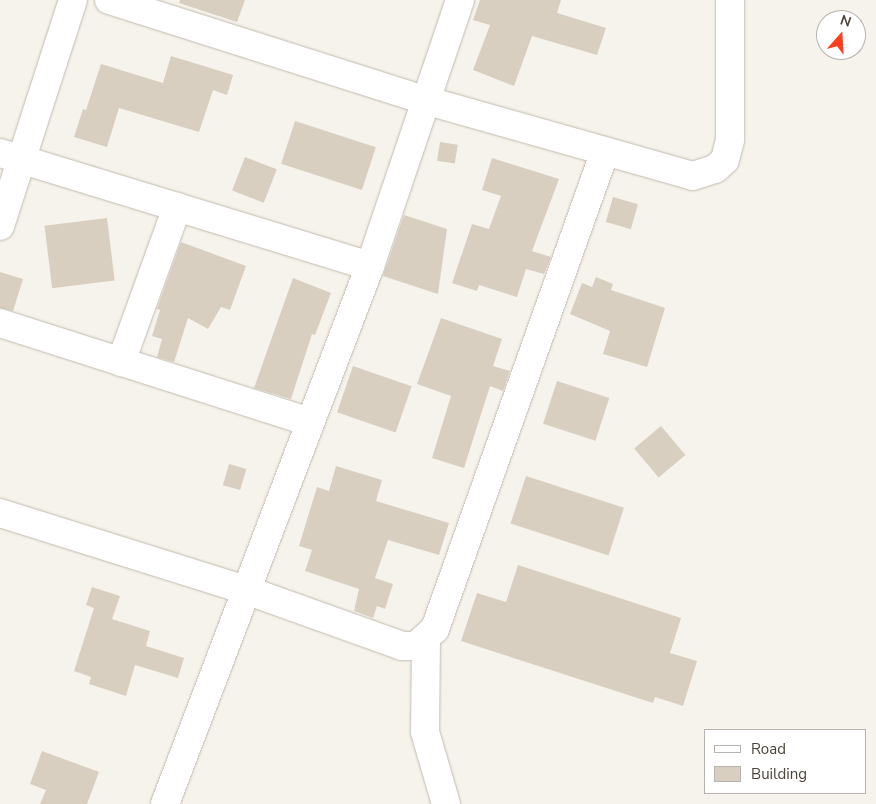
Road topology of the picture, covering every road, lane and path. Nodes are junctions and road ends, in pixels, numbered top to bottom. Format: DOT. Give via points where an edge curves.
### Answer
graph roads {
  1 [pos="73,0"];
  2 [pos="109,0"];
  3 [pos="460,0"];
  4 [pos="730,0"];
  5 [pos="428,101"];
  6 [pos="605,151"];
  7 [pos="11,156"];
  8 [pos="177,207"];
  9 [pos="0,226"];
  10 [pos="370,266"];
  11 [pos="0,323"];
  12 [pos="121,362"];
  13 [pos="310,422"];
  14 [pos="0,513"];
  15 [pos="246,590"];
  16 [pos="426,638"];
  17 [pos="166,804"];
  18 [pos="446,804"];
  1 -- 7 [label="street"];
  2 -- 5 [label="street"];
  3 -- 5 [label="street"];
  4 -- 6 [label="street" via="730,140 725,160 715,170 693,176"];
  5 -- 6 [label="street"];
  5 -- 10 [label="street"];
  6 -- 16 [label="street" via="435,629"];
  7 -- 8 [label="street"];
  7 -- 9 [label="street"];
  8 -- 10 [label="street"];
  8 -- 12 [label="street"];
  10 -- 13 [label="street"];
  11 -- 12 [label="street"];
  12 -- 13 [label="street"];
  13 -- 15 [label="street"];
  14 -- 15 [label="street"];
  15 -- 16 [label="street" via="402,646 416,646"];
  15 -- 17 [label="street"];
  16 -- 18 [label="street" via="425,732"];
}
